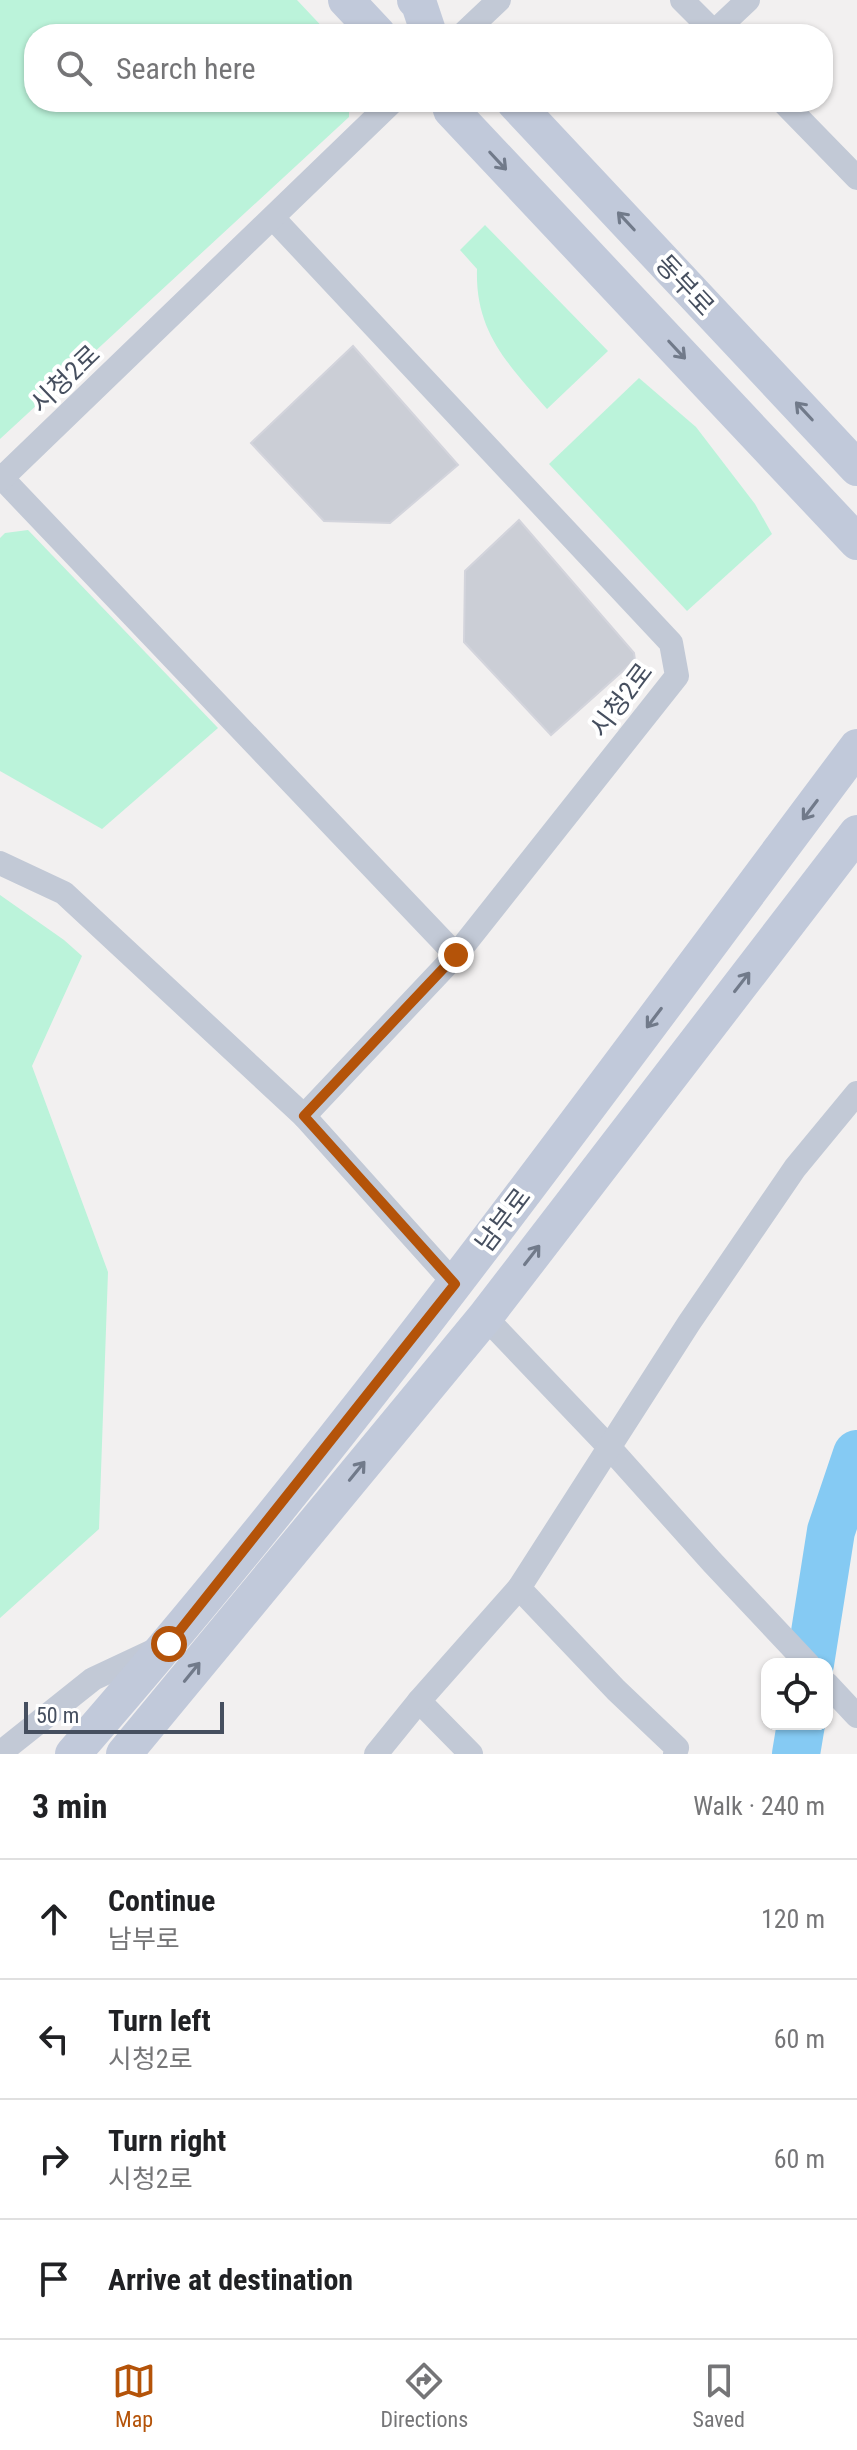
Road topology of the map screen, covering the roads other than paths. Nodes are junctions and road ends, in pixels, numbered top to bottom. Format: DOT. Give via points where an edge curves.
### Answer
graph roads {
  1 [pos="346,0"];
  2 [pos="415,0"];
  3 [pos="499,0"];
  4 [pos="682,0"];
  5 [pos="748,0"];
  6 [pos="369,24"];
  7 [pos="426,24"];
  8 [pos="474,24"];
  9 [pos="706,24"];
  10 [pos="724,24"];
  11 [pos="382,112"];
  12 [pos="453,112"];
  13 [pos="523,112"];
  14 [pos="793,112"];
  15 [pos="857,178"];
  16 [pos="273,218"];
  17 [pos="857,468"];
  18 [pos="1,479"];
  19 [pos="857,542"];
  20 [pos="857,747"];
  21 [pos="857,833"];
  22 [pos="0,863"];
  23 [pos="456,955"];
  24 [pos="857,1093"];
  25 [pos="304,1116"];
  26 [pos="455,1284"];
  27 [pos="485,1317"];
  28 [pos="609,1447"];
  29 [pos="519,1588"];
  30 [pos="169,1644"];
  31 [pos="802,1658"];
  32 [pos="833,1690"];
  33 [pos="419,1701"];
  34 [pos="857,1716"];
  35 [pos="676,1751"];
  36 [pos="0,1753"];
  37 [pos="73,1754"];
  38 [pos="124,1754"];
  39 [pos="376,1754"];
  40 [pos="471,1754"];
  1 -- 6 [label="main road"];
  2 -- 7 [label="main road"];
  3 -- 8 [label="street"];
  4 -- 9 [label="street"];
  5 -- 10 [label="street"];
  11 -- 16 [label="street, 시청2로"];
  12 -- 19 [label="main road, one-way"];
  17 -- 13 [label="main road, 동부로, one-way"];
  14 -- 15 [label="street"];
  16 -- 18 [label="street, 시청2로"];
  16 -- 23 [label="street, 시청2로" via="671,643 677,676"];
  18 -- 23 [label="street"];
  20 -- 26 [label="main road, 남부로, one-way"];
  27 -- 21 [label="main road, 남부로, one-way"];
  22 -- 25 [label="street" via="64,893"];
  23 -- 25 [label="street, 시청2로"];
  24 -- 28 [label="street" via="795,1168"];
  25 -- 26 [label="street"];
  26 -- 27 [label="main road"];
  26 -- 30 [label="main road, 남부로"];
  27 -- 28 [label="street"];
  38 -- 27 [label="main road, 남부로, one-way"];
  28 -- 29 [label="street"];
  28 -- 31 [label="street"];
  29 -- 33 [label="street"];
  29 -- 35 [label="street"];
  30 -- 36 [label="street" via="93,1679"];
  30 -- 37 [label="main road, 남부로"];
  32 -- 34 [label="street"];
  33 -- 39 [label="street"];
  33 -- 40 [label="street"];
}
